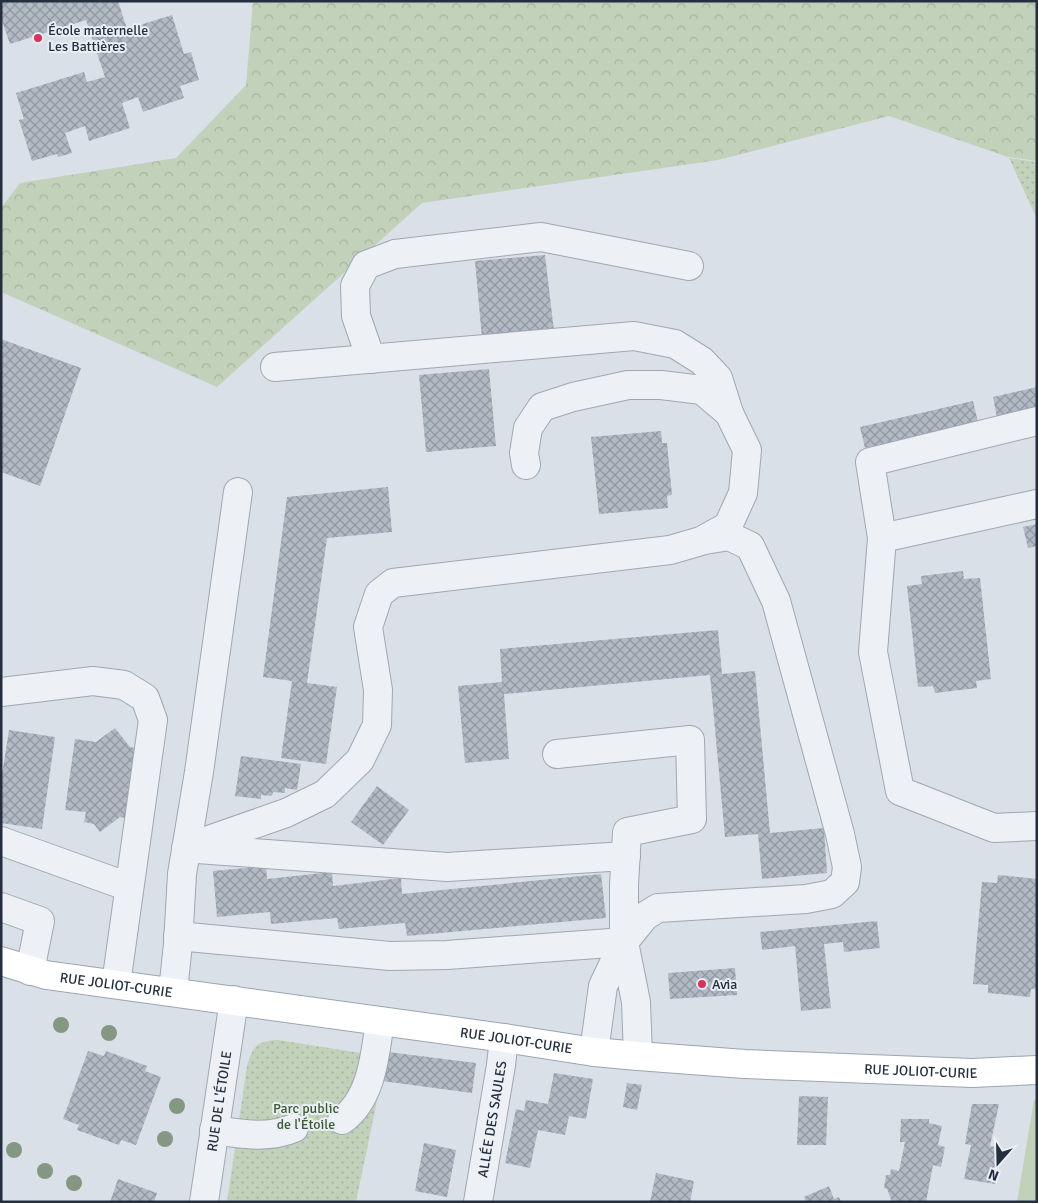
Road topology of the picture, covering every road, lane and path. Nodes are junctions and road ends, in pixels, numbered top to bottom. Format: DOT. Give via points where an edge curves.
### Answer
graph roads {
  1 [pos="689,266"];
  2 [pos="370,359"];
  3 [pos="274,367"];
  4 [pos="729,413"];
  5 [pos="1037,420"];
  6 [pos="526,465"];
  7 [pos="238,492"];
  8 [pos="1037,504"];
  9 [pos="882,538"];
  10 [pos="701,541"];
  11 [pos="1,692"];
  12 [pos="557,754"];
  13 [pos="1037,826"];
  14 [pos="1,841"];
  15 [pos="186,848"];
  16 [pos="626,856"];
  17 [pos="129,887"];
  18 [pos="1,907"];
  19 [pos="178,936"];
  20 [pos="624,942"];
  21 [pos="1,961"];
  22 [pos="30,971"];
  23 [pos="116,984"];
  24 [pos="172,992"];
  25 [pos="234,1000"];
  26 [pos="380,1021"];
  27 [pos="504,1038"];
  28 [pos="594,1052"];
  29 [pos="638,1056"];
  30 [pos="1037,1070"];
  31 [pos="342,1120"];
  32 [pos="294,1128"];
  33 [pos="214,1130"];
  34 [pos="204,1202"];
  35 [pos="478,1202"];
  1 -- 2 [label="street" via="541,237 395,254 366,265 355,286 356,316"];
  2 -- 3 [label="street"];
  2 -- 4 [label="street" via="634,336 676,344 702,361 718,378"];
  4 -- 6 [label="street" via="702,390 628,385 573,397 542,407 537,414 528,428 524,453"];
  4 -- 10 [label="street" via="747,450 743,493 728,526"];
  5 -- 9 [label="street" via="870,462"];
  7 -- 15 [label="street"];
  8 -- 9 [label="street"];
  9 -- 13 [label="street" via="873,652 900,791 994,828"];
  10 -- 15 [label="street" via="670,550 393,583 379,594 368,626 378,690 377,725 360,760 325,794 286,813"];
  10 -- 20 [label="street" via="729,536 750,546 776,601 840,834 847,867 845,882 832,894 806,900 658,908 645,916"];
  11 -- 17 [label="street" via="93,681 124,685 145,698 153,720"];
  12 -- 16 [label="street" via="690,740 692,819 627,832"];
  14 -- 17 [label="street"];
  15 -- 16 [label="street" via="447,867"];
  15 -- 19 [label="street"];
  16 -- 20 [label="street"];
  17 -- 23 [label="street"];
  18 -- 22 [label="street" via="40,921"];
  19 -- 20 [label="street" via="390,956"];
  19 -- 24 [label="street"];
  20 -- 28 [label="street" via="603,986"];
  20 -- 29 [label="street" via="636,1002"];
  21 -- 22 [label="main road, RUE JOLIOT-CURIE"];
  22 -- 23 [label="main road, RUE JOLIOT-CURIE"];
  23 -- 24 [label="main road, RUE JOLIOT-CURIE"];
  24 -- 25 [label="main road, RUE JOLIOT-CURIE"];
  25 -- 26 [label="main road, RUE JOLIOT-CURIE"];
  25 -- 33 [label="street, RUE DE L'ÉTOILE"];
  26 -- 27 [label="main road, RUE JOLIOT-CURIE"];
  26 -- 31 [label="street" via="371,1071 362,1096"];
  27 -- 28 [label="main road, RUE JOLIOT-CURIE"];
  27 -- 35 [label="street, ALLÉE DES SAULES"];
  28 -- 29 [label="main road, RUE JOLIOT-CURIE"];
  29 -- 30 [label="main road, RUE JOLIOT-CURIE" via="745,1064 972,1073"];
  32 -- 33 [label="street" via="287,1132 260,1135"];
  33 -- 34 [label="street, RUE DE L'ÉTOILE"];
}
